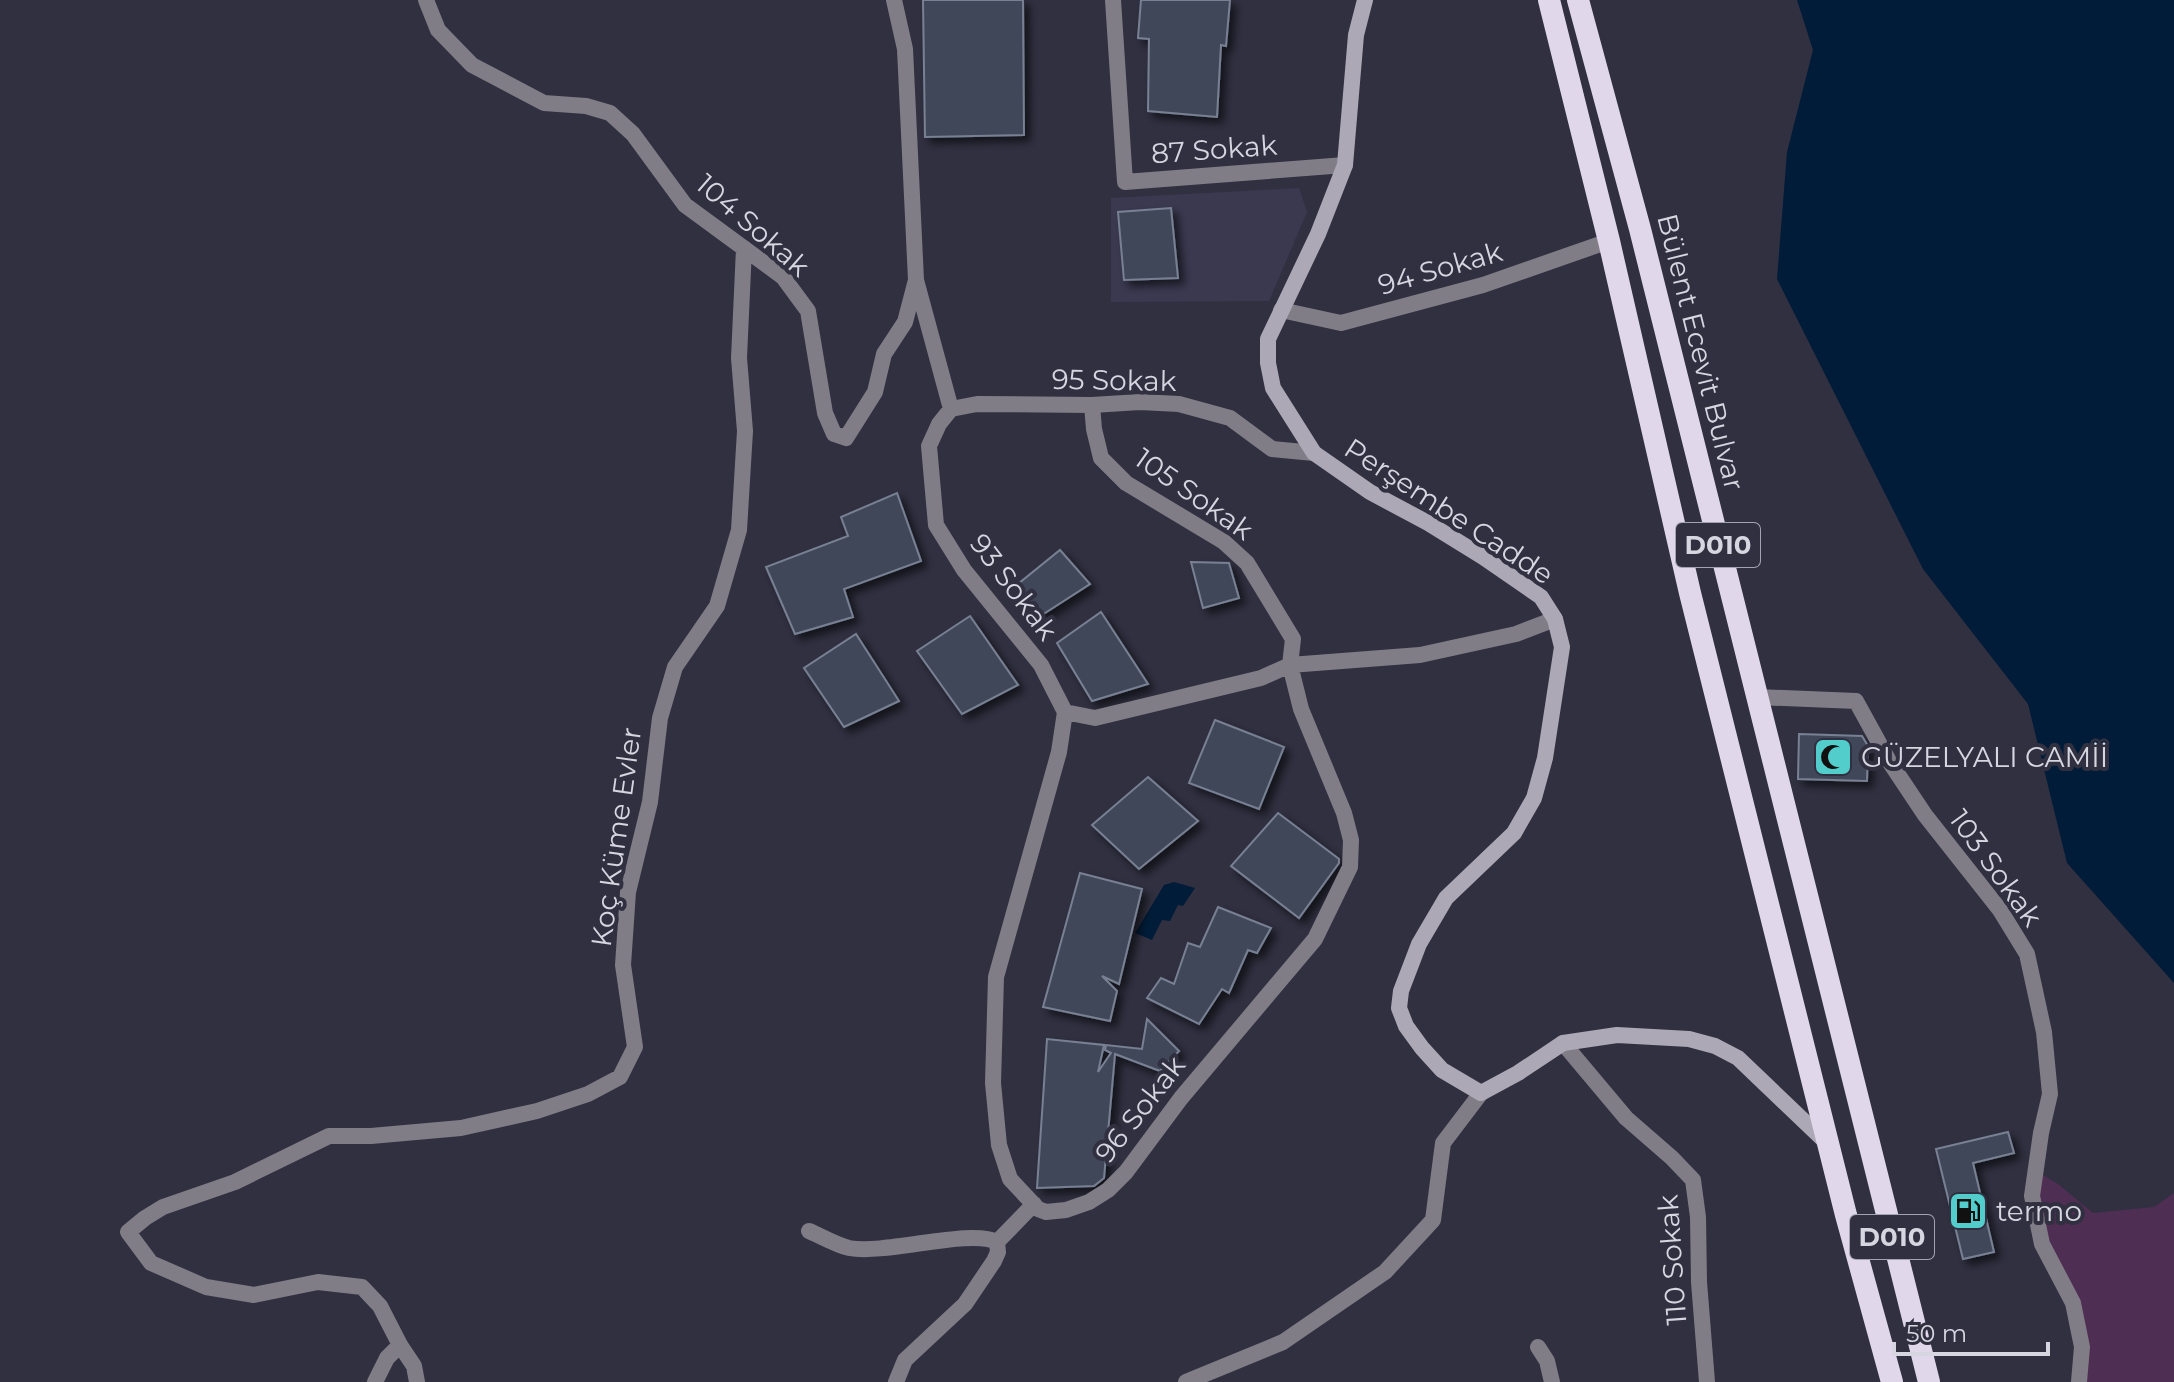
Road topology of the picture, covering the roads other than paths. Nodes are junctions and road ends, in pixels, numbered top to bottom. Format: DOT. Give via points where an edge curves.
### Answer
graph roads {
  1 [pos="426,0"];
  2 [pos="894,0"];
  3 [pos="1113,0"];
  4 [pos="1365,0"];
  5 [pos="1549,0"];
  6 [pos="1580,6"];
  7 [pos="1345,165"];
  8 [pos="1609,241"];
  9 [pos="744,248"];
  10 [pos="916,280"];
  11 [pos="1281,310"];
  12 [pos="1092,405"];
  13 [pos="951,409"];
  14 [pos="1314,453"];
  15 [pos="1555,619"];
  16 [pos="1290,665"];
  17 [pos="1757,697"];
  18 [pos="1065,712"];
  19 [pos="1563,1043"];
  20 [pos="1481,1093"];
  21 [pos="1828,1144"];
  22 [pos="1034,1204"];
  23 [pos="809,1231"];
  24 [pos="997,1242"];
  25 [pos="400,1345"];
  26 [pos="1538,1347"];
  27 [pos="375,1382"];
  28 [pos="417,1382"];
  29 [pos="896,1382"];
  30 [pos="1186,1382"];
  31 [pos="1552,1382"];
  32 [pos="1707,1382"];
  33 [pos="1892,1382"];
  34 [pos="1929,1382"];
  35 [pos="2079,1382"];
  1 -- 9 [label="street, 104 Sokak" via="438,30 472,65 544,103 610,113 633,134 685,205"];
  2 -- 10 [label="street" via="905,49"];
  3 -- 7 [label="street, 87 Sokak" via="1125,182"];
  4 -- 7 [label="main road, Perşembe Cadde" via="1356,35"];
  5 -- 8 [label="highway"];
  6 -- 17 [label="highway, Bülent Ecevit Bulvar / D010"];
  7 -- 11 [label="main road, Perşembe Cadde"];
  8 -- 11 [label="street, 94 Sokak" via="1483,285 1341,323"];
  8 -- 21 [label="highway" via="1690,593"];
  9 -- 10 [label="street, 104 Sokak" via="783,277 808,311 825,413 834,434 846,438 875,392 884,354 905,322"];
  9 -- 25 [label="street, Koç Küme Evler" via="739,358 745,431 739,530 717,606 675,667 660,718 650,802 628,892 623,965 635,1047 620,1077 537,1111 461,1128 329,1136 235,1182 163,1207 128,1232 151,1263 206,1287 254,1295 318,1282 362,1287 380,1306"];
  10 -- 13 [label="street"];
  11 -- 14 [label="main road, Perşembe Cadde" via="1268,339 1273,388"];
  12 -- 13 [label="street, 95 Sokak" via="977,404"];
  12 -- 14 [label="street, 95 Sokak" via="1179,404 1230,418 1272,449"];
  12 -- 16 [label="street, 105 Sokak" via="1101,458 1126,483 1224,542 1247,563 1293,639"];
  13 -- 18 [label="street, 93 Sokak" via="929,446 936,525 964,570 1041,665"];
  14 -- 15 [label="main road, Perşembe Cadde" via="1541,597"];
  15 -- 16 [label="street" via="1516,634 1420,655"];
  15 -- 20 [label="main road, Perşembe Cadde" via="1562,647 1534,798 1514,833 1446,898 1419,944 1401,991 1399,1008 1422,1048 1442,1070"];
  16 -- 18 [label="street" via="1261,678 1095,718"];
  16 -- 22 [label="street, 96 Sokak" via="1301,709 1351,840 1350,867 1336,900 1315,939 1126,1172 1089,1202 1046,1212"];
  17 -- 34 [label="highway, Bülent Ecevit Bulvar / D010"];
  17 -- 35 [label="street, 103 Sokak" via="1856,701 1925,815 2000,910 2027,954 2044,1032 2050,1094 2033,1205 2042,1244 2073,1303 2082,1347"];
  18 -- 22 [label="street" via="1059,752 996,977 993,1083 999,1145 1010,1179"];
  19 -- 20 [label="main road"];
  19 -- 21 [label="main road" via="1617,1035 1689,1039 1715,1046 1738,1058"];
  19 -- 32 [label="street, 110 Sokak" via="1626,1118 1693,1180"];
  20 -- 30 [label="street" via="1443,1143 1433,1220 1385,1272 1283,1342"];
  21 -- 33 [label="highway"];
  22 -- 24 [label="street"];
  23 -- 24 [label="street" via="849,1248 975,1237"];
  24 -- 29 [label="street" via="994,1261 965,1304 905,1360"];
  25 -- 27 [label="street"];
  25 -- 28 [label="street, Koç Küme Evler"];
  26 -- 31 [label="street"];
}
